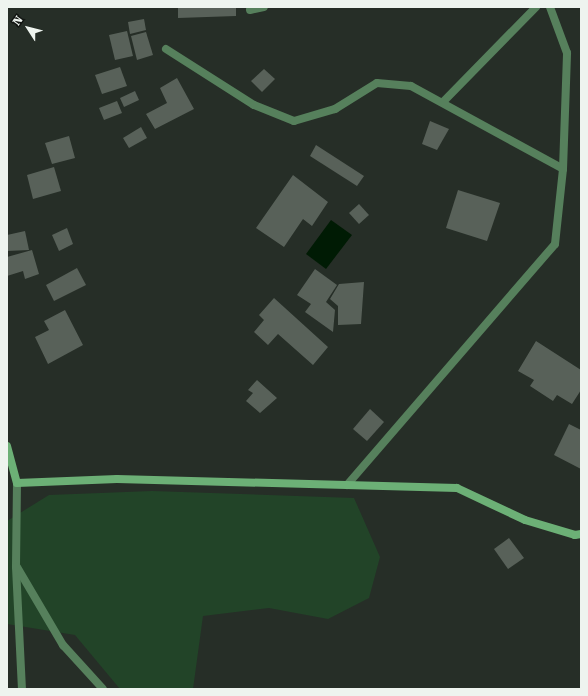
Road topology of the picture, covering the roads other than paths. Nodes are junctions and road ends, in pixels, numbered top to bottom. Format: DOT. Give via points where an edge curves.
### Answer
graph roads {
  1 [pos="264,7"];
  2 [pos="536,7"];
  3 [pos="550,7"];
  4 [pos="250,10"];
  5 [pos="166,49"];
  6 [pos="443,102"];
  7 [pos="563,169"];
  8 [pos="7,446"];
  9 [pos="17,483"];
  10 [pos="347,485"];
  11 [pos="581,534"];
  12 [pos="16,567"];
  13 [pos="22,689"];
  14 [pos="102,689"];
  1 -- 4 [label="street"];
  2 -- 6 [label="street"];
  3 -- 7 [label="street" via="567,53"];
  5 -- 6 [label="street" via="254,105 294,120 335,109 377,83 411,86"];
  6 -- 7 [label="street"];
  7 -- 10 [label="street" via="555,244"];
  8 -- 9 [label="street"];
  9 -- 10 [label="street" via="117,479"];
  9 -- 12 [label="street"];
  10 -- 11 [label="street" via="457,488 525,520 575,535"];
  12 -- 13 [label="street"];
  12 -- 14 [label="street" via="63,645"];
}
